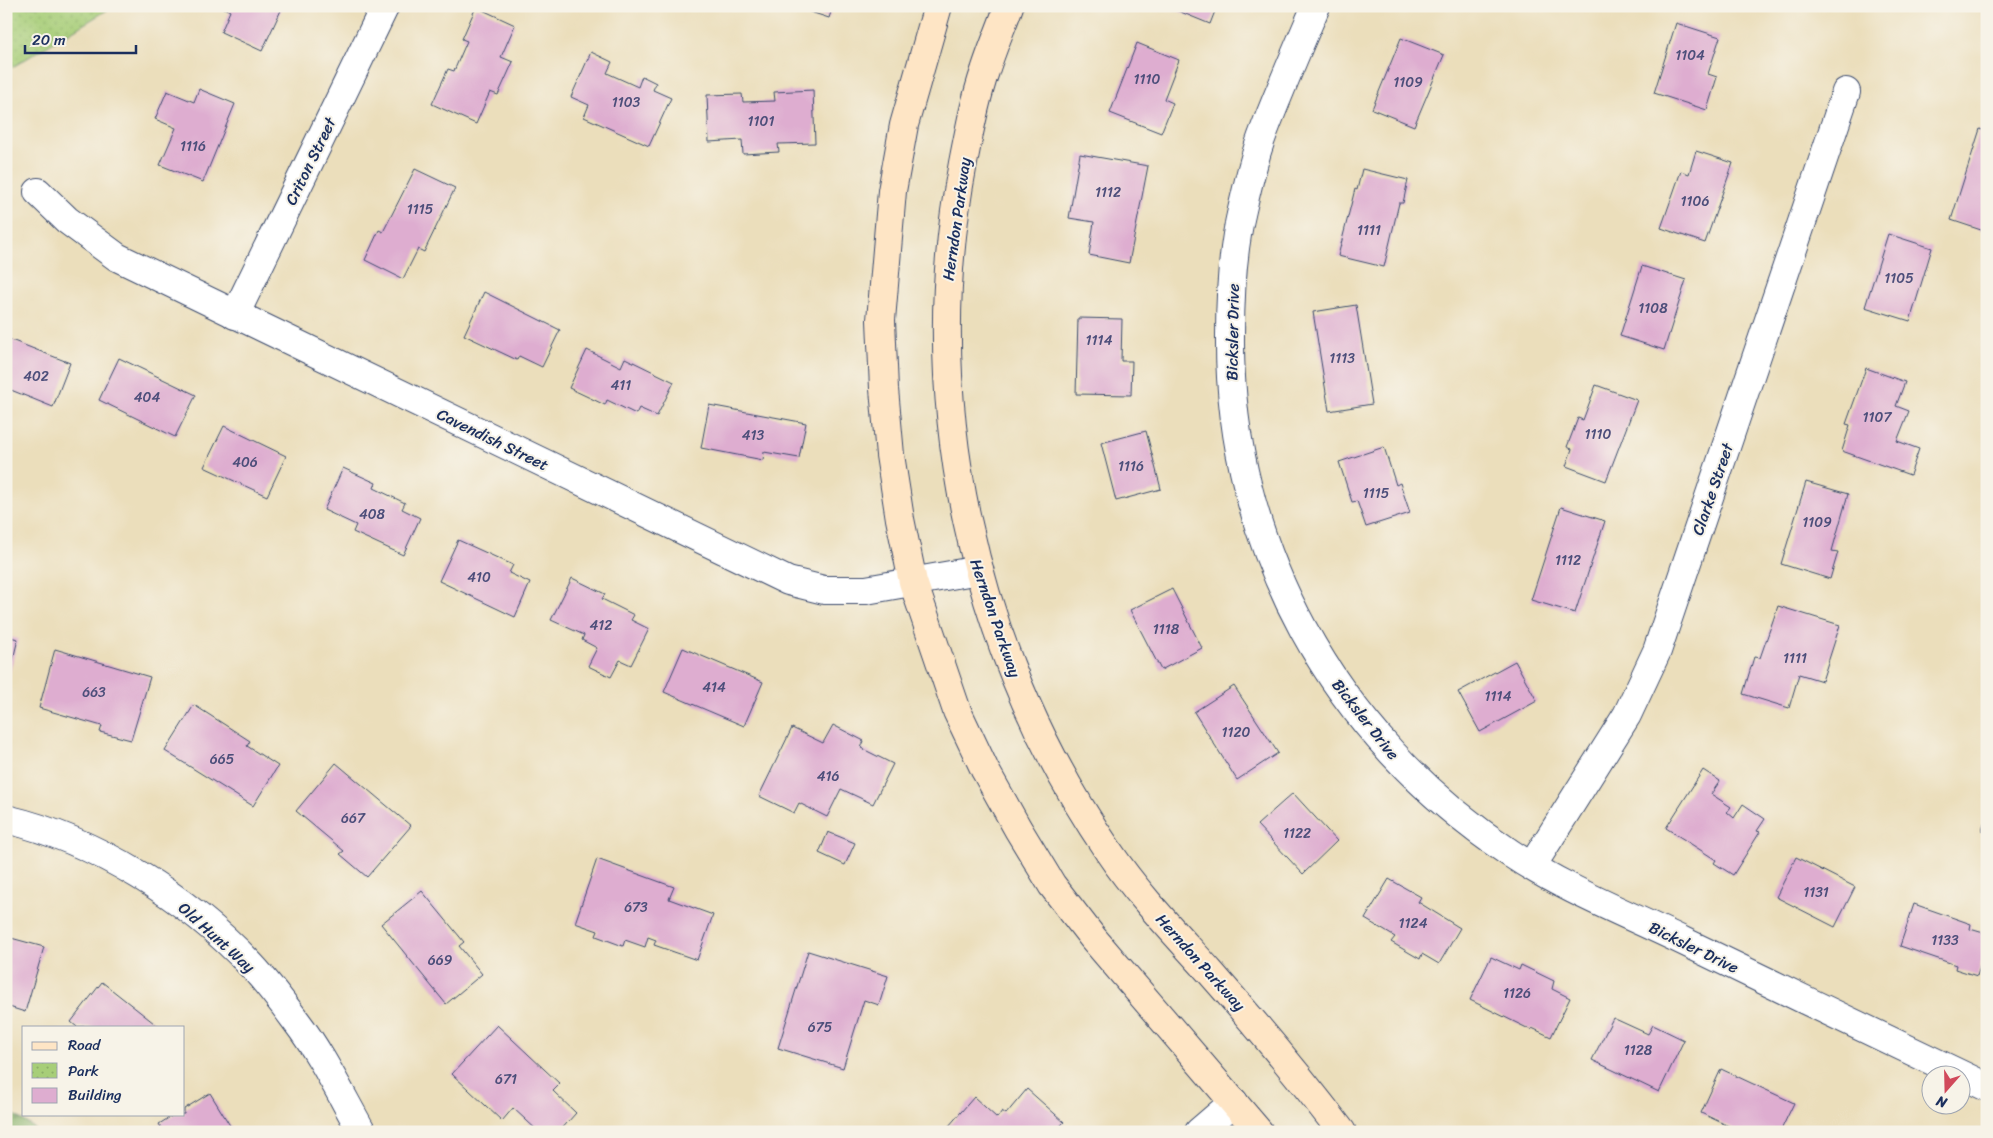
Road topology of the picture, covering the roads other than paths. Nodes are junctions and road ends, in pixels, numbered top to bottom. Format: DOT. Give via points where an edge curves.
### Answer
graph roads {
  1 [pos="385,6"];
  2 [pos="938,6"];
  3 [pos="1009,6"];
  4 [pos="1316,6"];
  5 [pos="1846,92"];
  6 [pos="38,192"];
  7 [pos="235,315"];
  8 [pos="979,570"];
  9 [pos="913,582"];
  10 [pos="6,819"];
  11 [pos="1532,866"];
  12 [pos="1987,1087"];
  13 [pos="1234,1102"];
  14 [pos="362,1132"];
  15 [pos="1199,1132"];
  16 [pos="1259,1132"];
  17 [pos="1342,1132"];
  1 -- 7 [label="street, Criton Street"];
  2 -- 9 [label="main road" via="904,125 892,191 881,320 890,455"];
  3 -- 8 [label="main road, Herndon Parkway" via="984,73 968,137 954,207 947,276 950,412 958,479"];
  4 -- 11 [label="street, Bicksler Drive" via="1262,134 1241,213 1230,295 1229,375 1239,453 1250,502 1273,568 1307,637 1349,702 1400,762 1447,806"];
  5 -- 11 [label="street, Clarke Street" via="1657,651 1627,715"];
  6 -- 7 [label="street, Cavendish Street" via="68,220 118,258"];
  7 -- 9 [label="street, Cavendish Street" via="788,581 824,590 866,590"];
  8 -- 9 [label="street, Cavendish Street"];
  8 -- 17 [label="main road, Herndon Parkway" via="992,617 1041,737 1110,854"];
  9 -- 13 [label="main road" via="957,711 985,770 1052,885 1093,938"];
  10 -- 14 [label="street, Old Hunt Way" via="85,846 148,880 204,922 251,965 297,1022"];
  11 -- 12 [label="street, Bicksler Drive"];
  13 -- 15 [label="street"];
  13 -- 16 [label="main road"];
}
